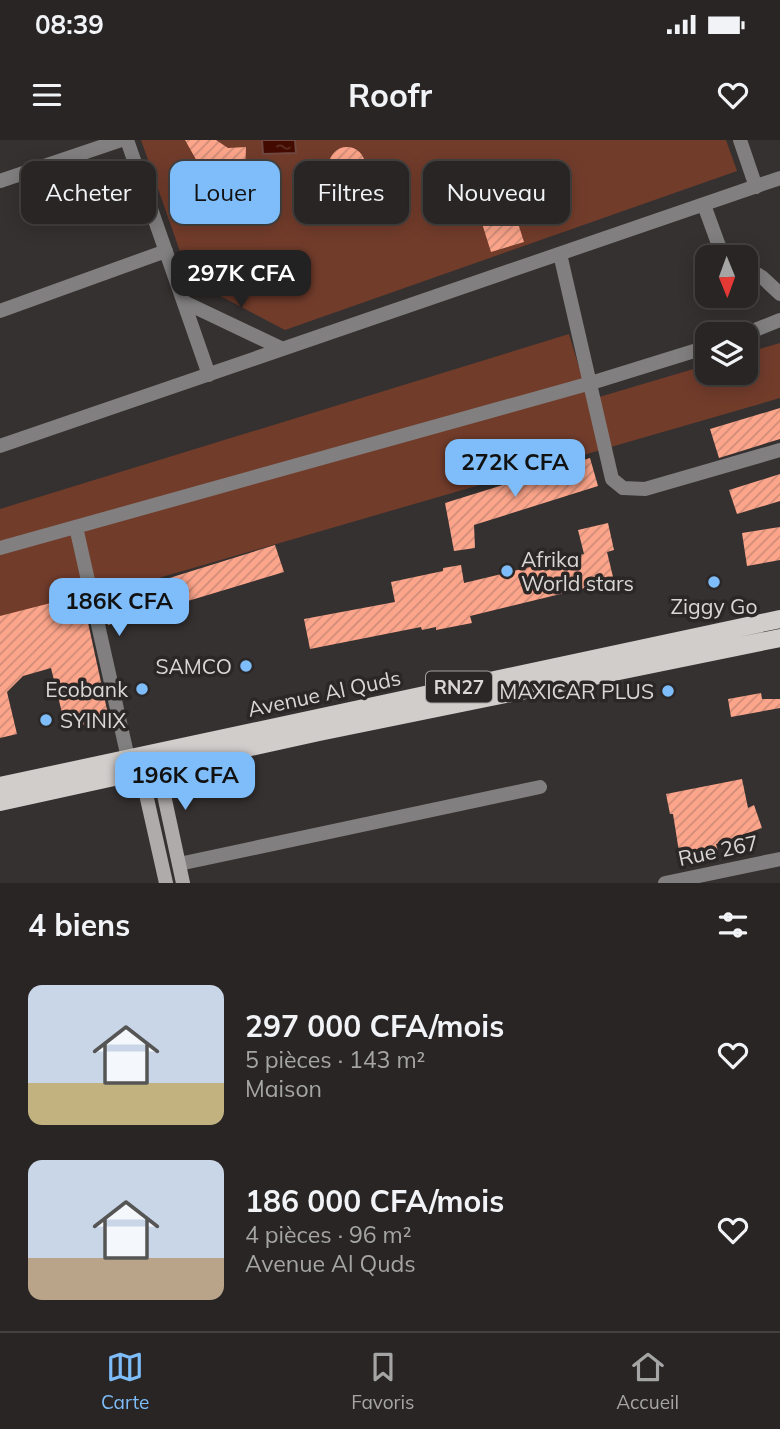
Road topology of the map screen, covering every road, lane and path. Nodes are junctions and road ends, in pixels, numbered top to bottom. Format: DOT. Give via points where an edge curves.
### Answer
graph roads {
  1 [pos="121,140"];
  2 [pos="127,140"];
  3 [pos="740,140"];
  4 [pos="780,178"];
  5 [pos="0,181"];
  6 [pos="756,187"];
  7 [pos="704,205"];
  8 [pos="719,245"];
  9 [pos="166,251"];
  10 [pos="560,254"];
  11 [pos="758,275"];
  12 [pos="780,294"];
  13 [pos="184,302"];
  14 [pos="0,311"];
  15 [pos="780,320"];
  16 [pos="758,329"];
  17 [pos="283,349"];
  18 [pos="695,351"];
  19 [pos="209,375"];
  20 [pos="591,383"];
  21 [pos="0,446"];
  22 [pos="780,450"];
  23 [pos="76,527"];
  24 [pos="0,548"];
  25 [pos="780,619"];
  26 [pos="780,638"];
  27 [pos="144,760"];
  28 [pos="0,786"];
  29 [pos="540,787"];
  30 [pos="0,802"];
  31 [pos="780,859"];
  32 [pos="179,864"];
  33 [pos="166,883"];
  34 [pos="183,883"];
  35 [pos="665,883"];
  1 -- 5 [label="street"];
  2 -- 9 [label="street"];
  3 -- 6 [label="street"];
  4 -- 6 [label="street"];
  6 -- 7 [label="street"];
  7 -- 8 [label="street"];
  7 -- 10 [label="street"];
  9 -- 13 [label="street"];
  9 -- 14 [label="street"];
  10 -- 17 [label="street"];
  10 -- 20 [label="street"];
  11 -- 12 [label="street"];
  13 -- 17 [label="street"];
  13 -- 19 [label="street"];
  15 -- 16 [label="street"];
  17 -- 19 [label="street"];
  18 -- 20 [label="street"];
  19 -- 21 [label="street"];
  20 -- 22 [label="street" via="612,479 623,488 645,489"];
  20 -- 23 [label="street"];
  23 -- 24 [label="street"];
  23 -- 27 [label="street"];
  25 -- 27 [label="main road, Avenue Al Quds / RN27"];
  26 -- 27 [label="main road, Avenue Al Quds / RN27"];
  27 -- 28 [label="main road, Avenue Al Quds / RN27"];
  27 -- 30 [label="main road, Avenue Al Quds / RN27"];
  27 -- 32 [label="main road"];
  27 -- 33 [label="main road"];
  29 -- 32 [label="street"];
  31 -- 35 [label="street, Rue 267"];
  32 -- 34 [label="main road"];
}
